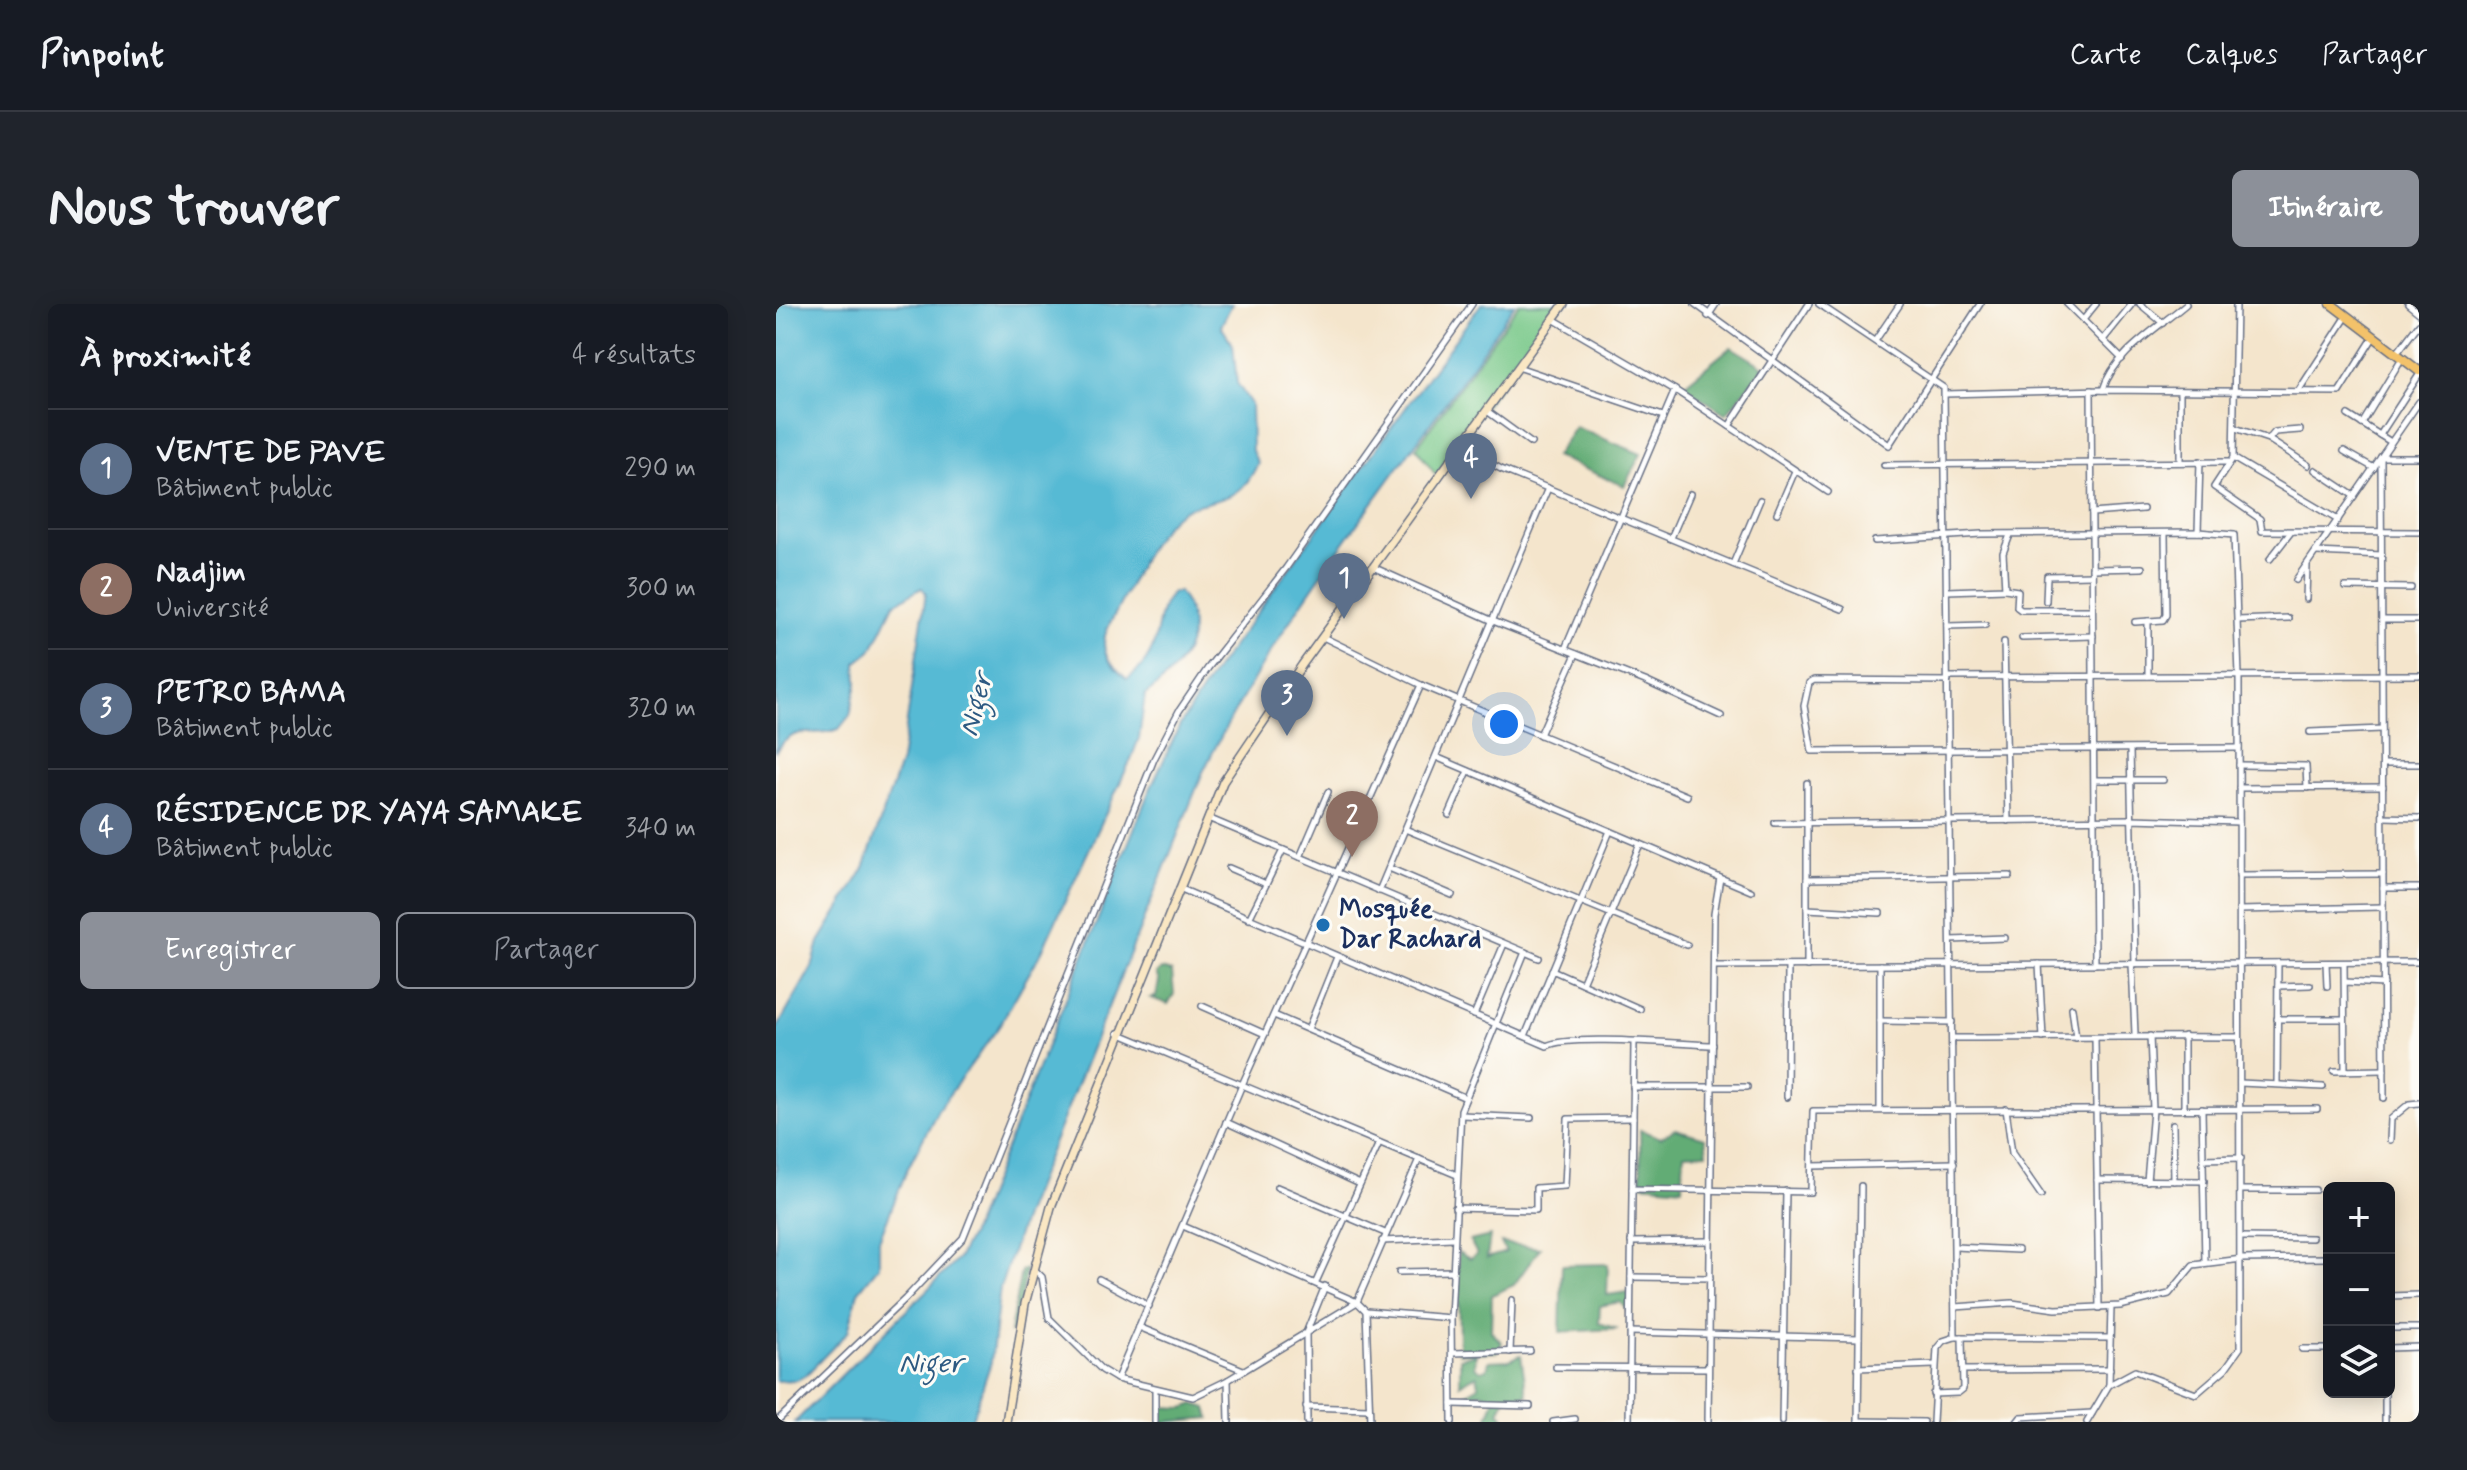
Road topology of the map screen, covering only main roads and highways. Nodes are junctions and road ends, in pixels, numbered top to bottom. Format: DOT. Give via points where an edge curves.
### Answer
graph roads {
  1 [pos="1564,304"];
  2 [pos="2331,304"];
  3 [pos="2419,373"];
  4 [pos="1006,1422"];
  1 -- 4 [label="main road" via="1227,775 1051,1207 1033,1269"];
  2 -- 3 [label="main road"];
}
